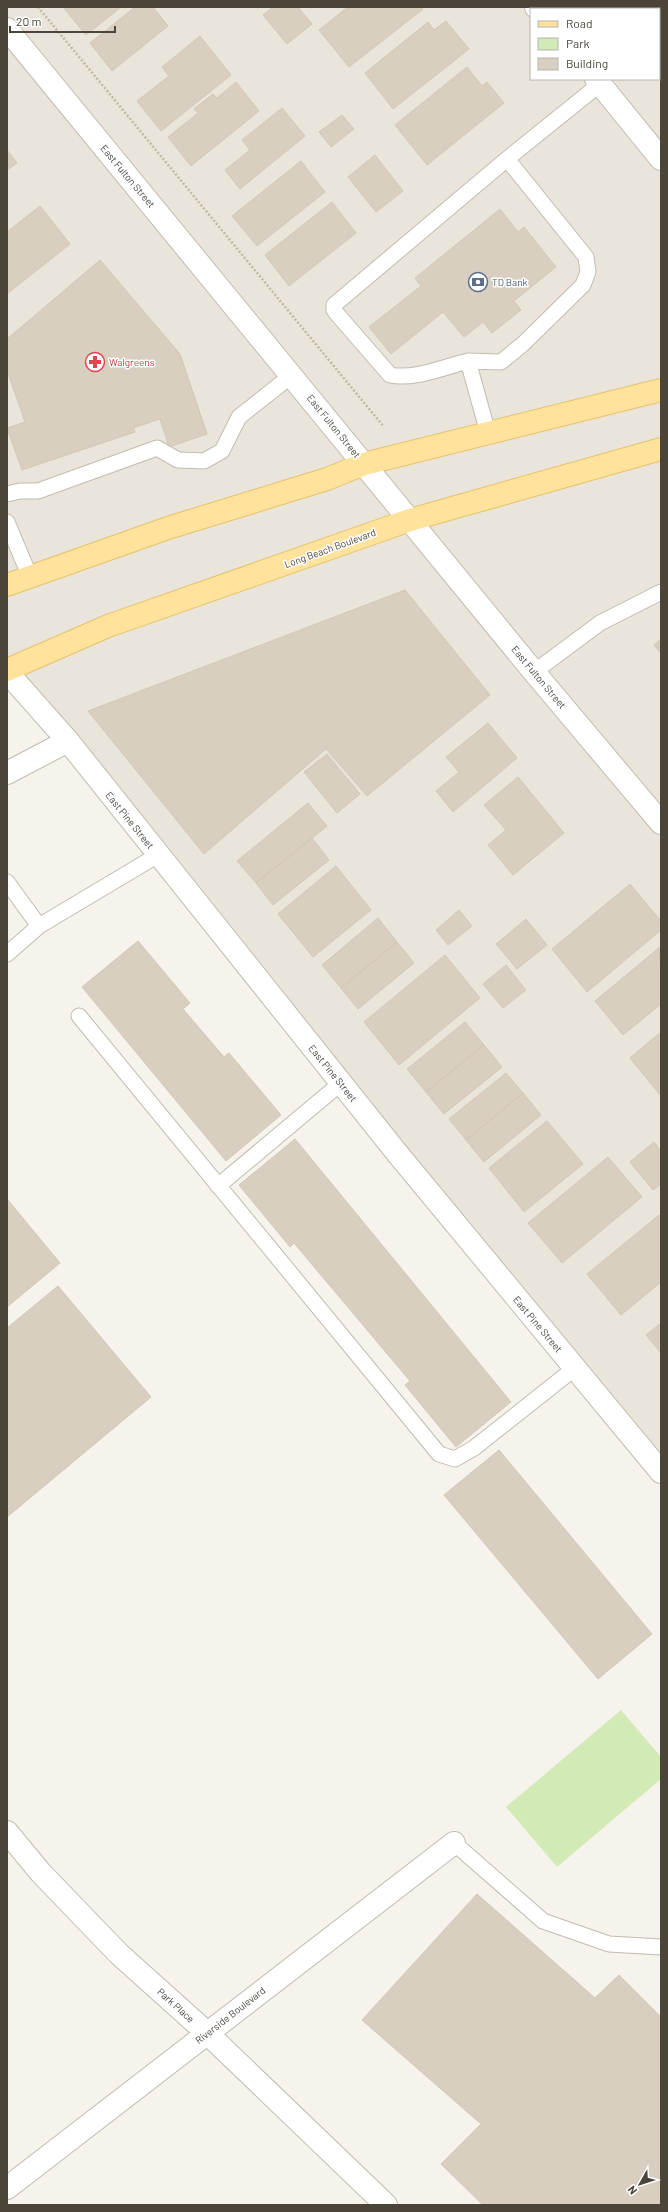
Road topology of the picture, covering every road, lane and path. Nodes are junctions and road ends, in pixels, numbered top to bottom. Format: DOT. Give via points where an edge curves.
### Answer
graph roads {
  1 [pos="38,7"];
  2 [pos="7,29"];
  3 [pos="598,82"];
  4 [pos="661,159"];
  5 [pos="507,160"];
  6 [pos="468,361"];
  7 [pos="292,375"];
  8 [pos="661,390"];
  9 [pos="384,427"];
  10 [pos="488,433"];
  11 [pos="661,449"];
  12 [pos="364,464"];
  13 [pos="7,494"];
  14 [pos="410,520"];
  15 [pos="7,522"];
  16 [pos="30,577"];
  17 [pos="7,585"];
  18 [pos="661,592"];
  19 [pos="7,671"];
  20 [pos="534,672"];
  21 [pos="68,741"];
  22 [pos="7,773"];
  23 [pos="661,823"];
  24 [pos="158,855"];
  25 [pos="7,882"];
  26 [pos="39,926"];
  27 [pos="7,954"];
  28 [pos="79,1016"];
  29 [pos="341,1083"];
  30 [pos="218,1186"];
  31 [pos="575,1368"];
  32 [pos="661,1472"];
  33 [pos="7,1832"];
  34 [pos="454,1843"];
  35 [pos="661,1947"];
  36 [pos="207,2033"];
  37 [pos="7,2188"];
  38 [pos="386,2205"];
  1 -- 9 [label="path"];
  2 -- 7 [label="street, East Fulton Street"];
  3 -- 4 [label="street"];
  3 -- 5 [label="lane"];
  5 -- 6 [label="lane" via="586,257 588,272 583,285 501,362"];
  5 -- 6 [label="lane" via="334,305 337,314 390,375 413,375"];
  6 -- 10 [label="lane"];
  7 -- 12 [label="street, East Fulton Street"];
  7 -- 13 [label="lane" via="239,417 222,451 204,461 178,460 157,448 38,491 20,490"];
  8 -- 10 [label="main road"];
  10 -- 12 [label="main road"];
  11 -- 14 [label="main road, Long Beach Boulevard"];
  12 -- 14 [label="street, East Fulton Street"];
  12 -- 16 [label="main road" via="327,479 168,528"];
  14 -- 19 [label="main road, Long Beach Boulevard" via="108,626"];
  14 -- 20 [label="street, East Fulton Street"];
  15 -- 16 [label="lane"];
  16 -- 17 [label="main road"];
  18 -- 20 [label="lane" via="600,623"];
  19 -- 21 [label="street, East Pine Street"];
  20 -- 23 [label="street, East Fulton Street"];
  21 -- 22 [label="street"];
  21 -- 24 [label="street, East Pine Street"];
  24 -- 26 [label="lane"];
  24 -- 29 [label="street, East Pine Street"];
  25 -- 26 [label="lane"];
  26 -- 27 [label="lane"];
  28 -- 30 [label="lane"];
  29 -- 30 [label="lane"];
  29 -- 31 [label="street, East Pine Street"];
  30 -- 31 [label="lane" via="439,1454 455,1459 474,1448"];
  31 -- 32 [label="street, East Pine Street"];
  33 -- 36 [label="street, Park Place" via="41,1873 119,1954"];
  34 -- 35 [label="lane" via="543,1921 609,1944"];
  34 -- 36 [label="street, Riverside Boulevard"];
  36 -- 37 [label="street, Riverside Boulevard"];
  36 -- 38 [label="street, Park Place"];
}
